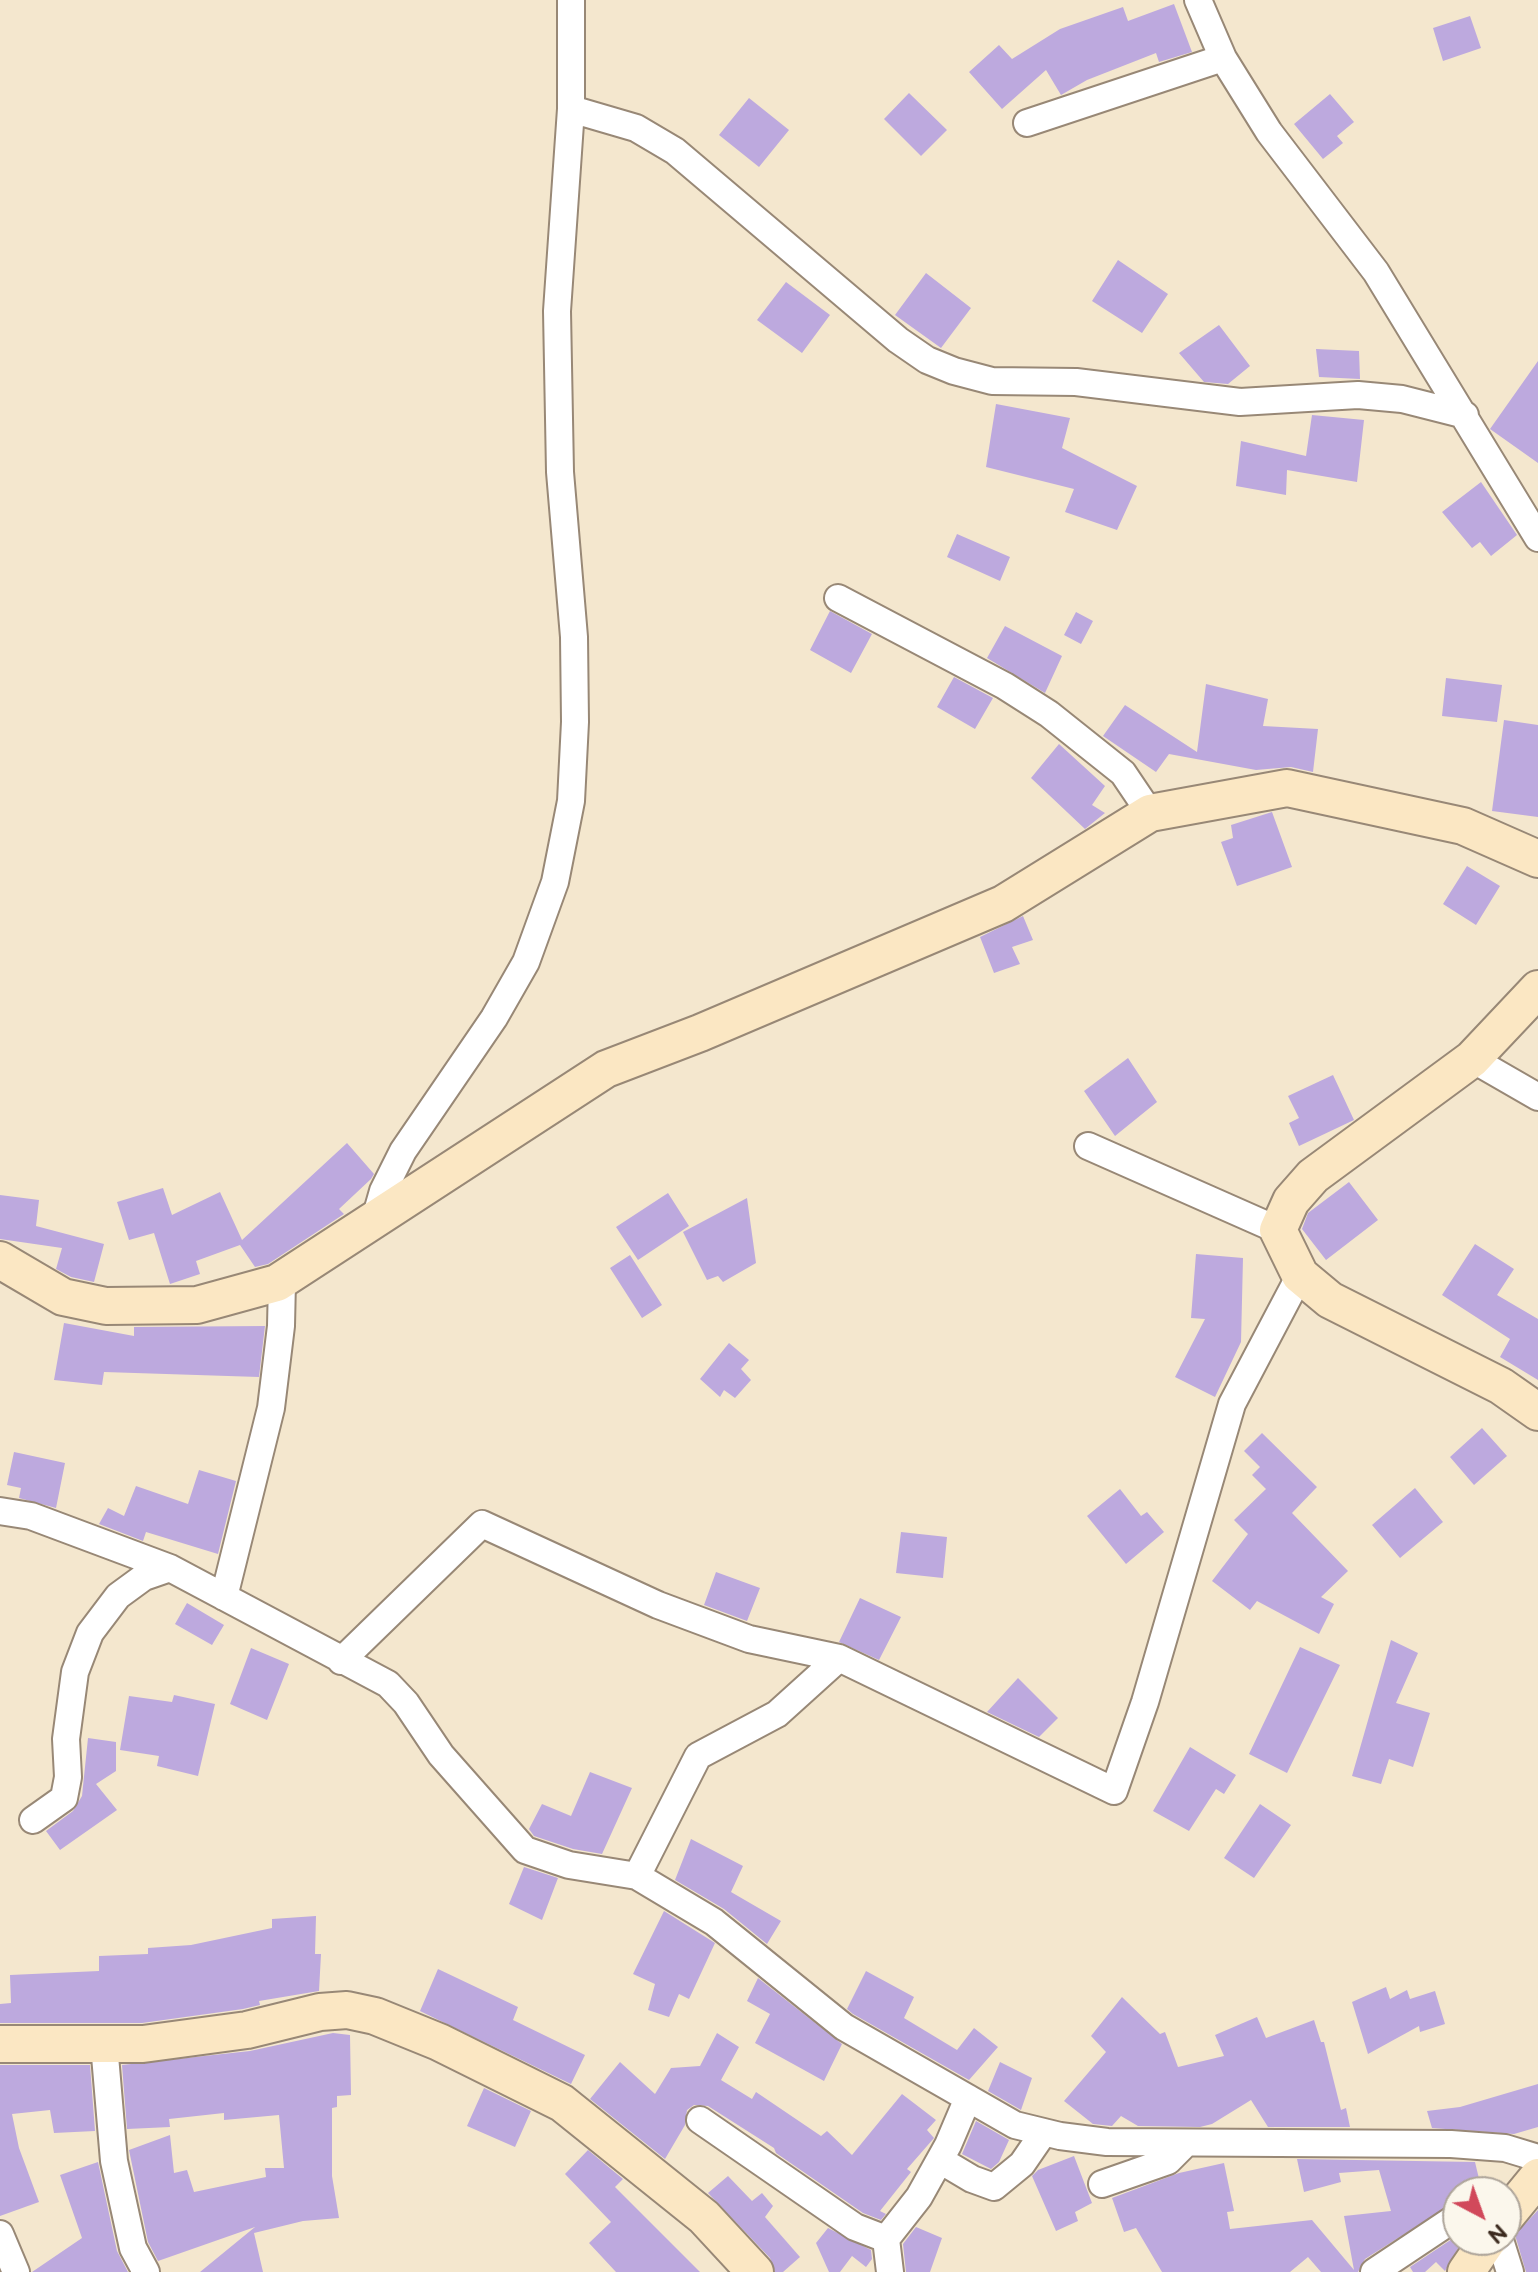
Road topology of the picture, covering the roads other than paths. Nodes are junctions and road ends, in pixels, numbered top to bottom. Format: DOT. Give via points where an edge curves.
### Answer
graph roads {
  1 [pos="571,0"];
  2 [pos="1198,0"];
  3 [pos="1223,58"];
  4 [pos="571,109"];
  5 [pos="1027,123"];
  6 [pos="1465,415"];
  7 [pos="1538,538"];
  8 [pos="838,598"];
  9 [pos="1150,813"];
  10 [pos="1538,859"];
  11 [pos="1538,989"];
  12 [pos="1472,1059"];
  13 [pos="1538,1097"];
  14 [pos="1088,1146"];
  15 [pos="375,1219"];
  16 [pos="1278,1230"];
  17 [pos="0,1260"];
  18 [pos="1300,1275"];
  19 [pos="282,1281"];
  20 [pos="1538,1412"];
  21 [pos="0,1511"];
  22 [pos="170,1568"];
  23 [pos="224,1597"];
  24 [pos="839,1658"];
  25 [pos="341,1661"];
  26 [pos="33,1820"];
  27 [pos="637,1876"];
  28 [pos="0,2044"];
  29 [pos="104,2044"];
  30 [pos="968,2098"];
  31 [pos="700,2120"];
  32 [pos="1044,2132"];
  33 [pos="1087,2140"];
  34 [pos="1186,2143"];
  35 [pos="1538,2158"];
  36 [pos="940,2160"];
  37 [pos="1538,2177"];
  38 [pos="1522,2196"];
  39 [pos="1442,2227"];
  40 [pos="0,2234"];
  41 [pos="886,2239"];
  42 [pos="14,2271"];
  43 [pos="144,2272"];
  44 [pos="755,2272"];
  45 [pos="890,2272"];
  46 [pos="1374,2272"];
  1 -- 4 [label="street"];
  2 -- 3 [label="street"];
  3 -- 5 [label="street"];
  3 -- 6 [label="street" via="1269,132 1376,272"];
  4 -- 6 [label="street" via="636,128 675,151 898,340 954,371 992,381 1091,383 1240,402 1373,396"];
  4 -- 15 [label="street" via="557,311 560,472 574,637 571,801 555,882 526,962 403,1151"];
  6 -- 7 [label="street"];
  8 -- 9 [label="street" via="1049,714 1123,773"];
  9 -- 10 [label="street" via="1287,788 1463,826"];
  9 -- 15 [label="street" via="1003,904 606,1069"];
  11 -- 12 [label="street"];
  12 -- 13 [label="street"];
  12 -- 16 [label="street" via="1313,1176 1291,1201"];
  14 -- 16 [label="street"];
  15 -- 19 [label="street"];
  16 -- 18 [label="street"];
  17 -- 19 [label="street" via="63,1297 106,1306 197,1305"];
  18 -- 20 [label="street" via="1330,1300 1501,1386"];
  18 -- 24 [label="street" via="1232,1404 1114,1791"];
  19 -- 23 [label="street" via="271,1408"];
  21 -- 22 [label="street" via="31,1516"];
  22 -- 23 [label="street"];
  22 -- 26 [label="street" via="144,1577 118,1596 90,1633 75,1672 64,1798"];
  23 -- 25 [label="street"];
  24 -- 25 [label="street" via="749,1639 658,1605 482,1524"];
  24 -- 27 [label="street" via="777,1714 698,1756"];
  25 -- 27 [label="street" via="388,1684 441,1755 525,1850 569,1865"];
  27 -- 30 [label="street" via="714,1922 844,2027"];
  28 -- 29 [label="street"];
  29 -- 43 [label="street" via="114,2161 133,2248"];
  29 -- 44 [label="street" via="247,2030 320,2012 375,2016 562,2103 704,2217"];
  30 -- 32 [label="street" via="1015,2125"];
  30 -- 36 [label="street"];
  31 -- 41 [label="street" via="855,2227"];
  32 -- 33 [label="street"];
  32 -- 36 [label="street" via="1022,2164 994,2187"];
  33 -- 34 [label="street"];
  33 -- 34 [label="street" via="1104,2191 1168,2161"];
  34 -- 35 [label="street" via="1451,2144 1505,2148"];
  36 -- 41 [label="street"];
  37 -- 38 [label="street"];
  39 -- 46 [label="street"];
  40 -- 42 [label="street"];
  41 -- 45 [label="street"];
}
